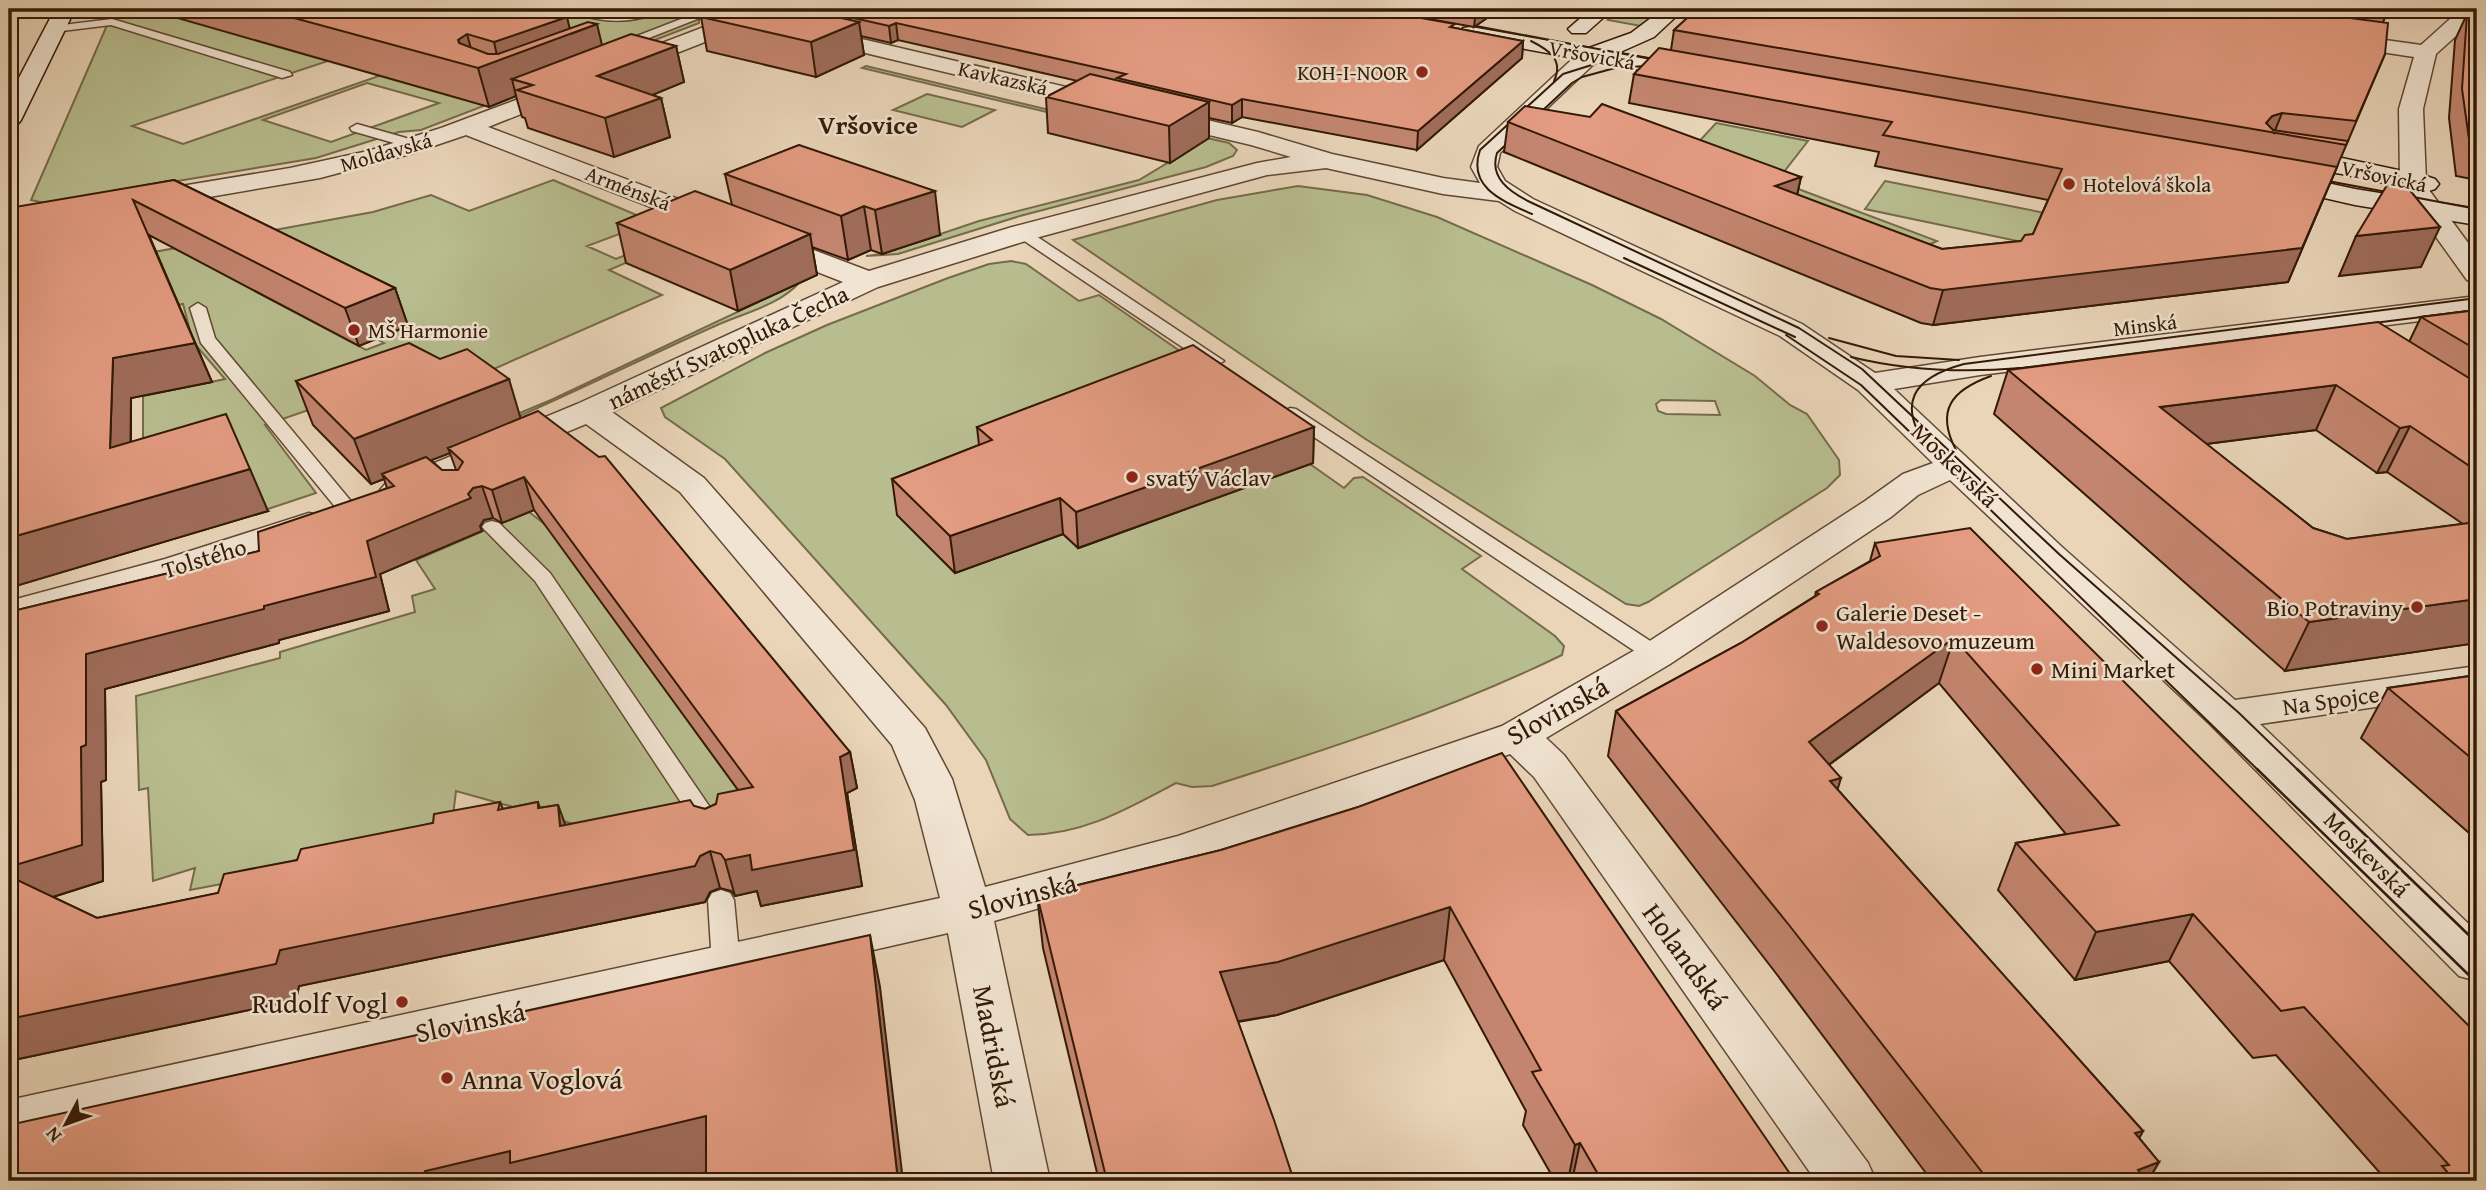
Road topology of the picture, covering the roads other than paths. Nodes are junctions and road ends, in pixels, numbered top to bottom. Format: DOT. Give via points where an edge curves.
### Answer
graph roads {
  1 [pos="65,9"];
  2 [pos="577,9"];
  3 [pos="655,9"];
  4 [pos="710,9"];
  5 [pos="1603,9"];
  6 [pos="1674,9"];
  7 [pos="2475,9"];
  8 [pos="747,18"];
  9 [pos="1556,25"];
  10 [pos="54,29"];
  11 [pos="1579,29"];
  12 [pos="1457,31"];
  13 [pos="2311,35"];
  14 [pos="1639,40"];
  15 [pos="1661,44"];
  16 [pos="2427,52"];
  17 [pos="1590,55"];
  18 [pos="602,67"];
  19 [pos="286,75"];
  20 [pos="1717,77"];
  21 [pos="9,120"];
  22 [pos="466,127"];
  23 [pos="357,128"];
  24 [pos="415,145"];
  25 [pos="1326,160"];
  26 [pos="2413,181"];
  27 [pos="1503,193"];
  28 [pos="2477,196"];
  29 [pos="128,203"];
  30 [pos="2431,209"];
  31 [pos="2477,215"];
  32 [pos="1022,233"];
  33 [pos="2477,274"];
  34 [pos="868,281"];
  35 [pos="2470,302"];
  36 [pos="198,308"];
  37 [pos="2308,325"];
  38 [pos="2365,351"];
  39 [pos="1233,373"];
  40 [pos="1869,383"];
  41 [pos="1275,402"];
  42 [pos="589,411"];
  43 [pos="1959,468"];
  44 [pos="348,510"];
  45 [pos="492,527"];
  46 [pos="9,613"];
  47 [pos="1656,655"];
  48 [pos="2477,680"];
  49 [pos="2225,715"];
  50 [pos="1517,736"];
  51 [pos="714,833"];
  52 [pos="721,900"];
  53 [pos="968,910"];
  54 [pos="2477,962"];
  55 [pos="726,964"];
  56 [pos="9,1123"];
  57 [pos="1022,1181"];
  58 [pos="1848,1181"];
  1 -- 10 [label="street"];
  2 -- 3 [label="lane" via="615,19"];
  4 -- 8 [label="street, Kavkazská"];
  4 -- 18 [label="lane"];
  5 -- 11 [label="street"];
  6 -- 14 [label="street"];
  7 -- 16 [label="street"];
  8 -- 18 [label="street, Moldavská"];
  8 -- 25 [label="street, Kavkazská" via="1258,139"];
  9 -- 11 [label="street, Vršovická"];
  10 -- 19 [label="lane" via="112,22"];
  10 -- 21 [label="street"];
  11 -- 14 [label="street, Vršovická"];
  11 -- 17 [label="street"];
  12 -- 17 [label="street, Vršovická"];
  13 -- 16 [label="street"];
  14 -- 15 [label="street, Vršovická"];
  14 -- 17 [label="street"];
  16 -- 26 [label="street" via="2411,109"];
  17 -- 20 [label="street, Vršovická"];
  17 -- 27 [label="street" via="1488,151 1486,173"];
  18 -- 22 [label="street, Moldavská"];
  22 -- 24 [label="street, Moldavská"];
  22 -- 34 [label="street, Arménská"];
  23 -- 24 [label="lane"];
  24 -- 29 [label="street, Moldavská" via="322,170"];
  25 -- 27 [label="street, Kavkazská" via="1443,186"];
  25 -- 32 [label="street, náměstí Svatopluka Čecha" via="1266,168"];
  26 -- 28 [label="street, Vršovická"];
  26 -- 30 [label="street"];
  26 -- 30 [label="street, Vršovická" via="2324,163 2256,165 2346,195"];
  26 -- 31 [label="street"];
  27 -- 40 [label="street, Moskevská" via="1791,330"];
  30 -- 31 [label="street, Vršovická"];
  30 -- 33 [label="street"];
  32 -- 34 [label="street, náměstí Svatopluka Čecha"];
  32 -- 39 [label="lane"];
  34 -- 42 [label="street, náměstí Svatopluka Čecha"];
  35 -- 37 [label="street, Minská"];
  36 -- 44 [label="lane" via="206,339"];
  37 -- 38 [label="street"];
  37 -- 40 [label="street, Minská"];
  40 -- 43 [label="street, Moskevská"];
  41 -- 47 [label="lane"];
  42 -- 44 [label="street, Tolstého" via="444,481"];
  42 -- 53 [label="street, náměstí Svatopluka Čecha" via="692,485 910,738 926,764"];
  43 -- 47 [label="street, Slovinská" via="1924,476 1899,490 1878,509"];
  43 -- 49 [label="street, Moskevská"];
  44 -- 46 [label="street, Tolstého" via="178,567"];
  45 -- 51 [label="lane" via="543,577"];
  47 -- 50 [label="street, Slovinská"];
  48 -- 49 [label="street, Na Spojce"];
  49 -- 54 [label="street, Moskevská"];
  50 -- 53 [label="street, Slovinská" via="1186,850"];
  50 -- 58 [label="street, Holandská" via="1549,766"];
  52 -- 55 [label="lane"];
  53 -- 55 [label="street, Slovinská"];
  53 -- 57 [label="street, Madridská"];
  55 -- 56 [label="street, Slovinská"];
}
